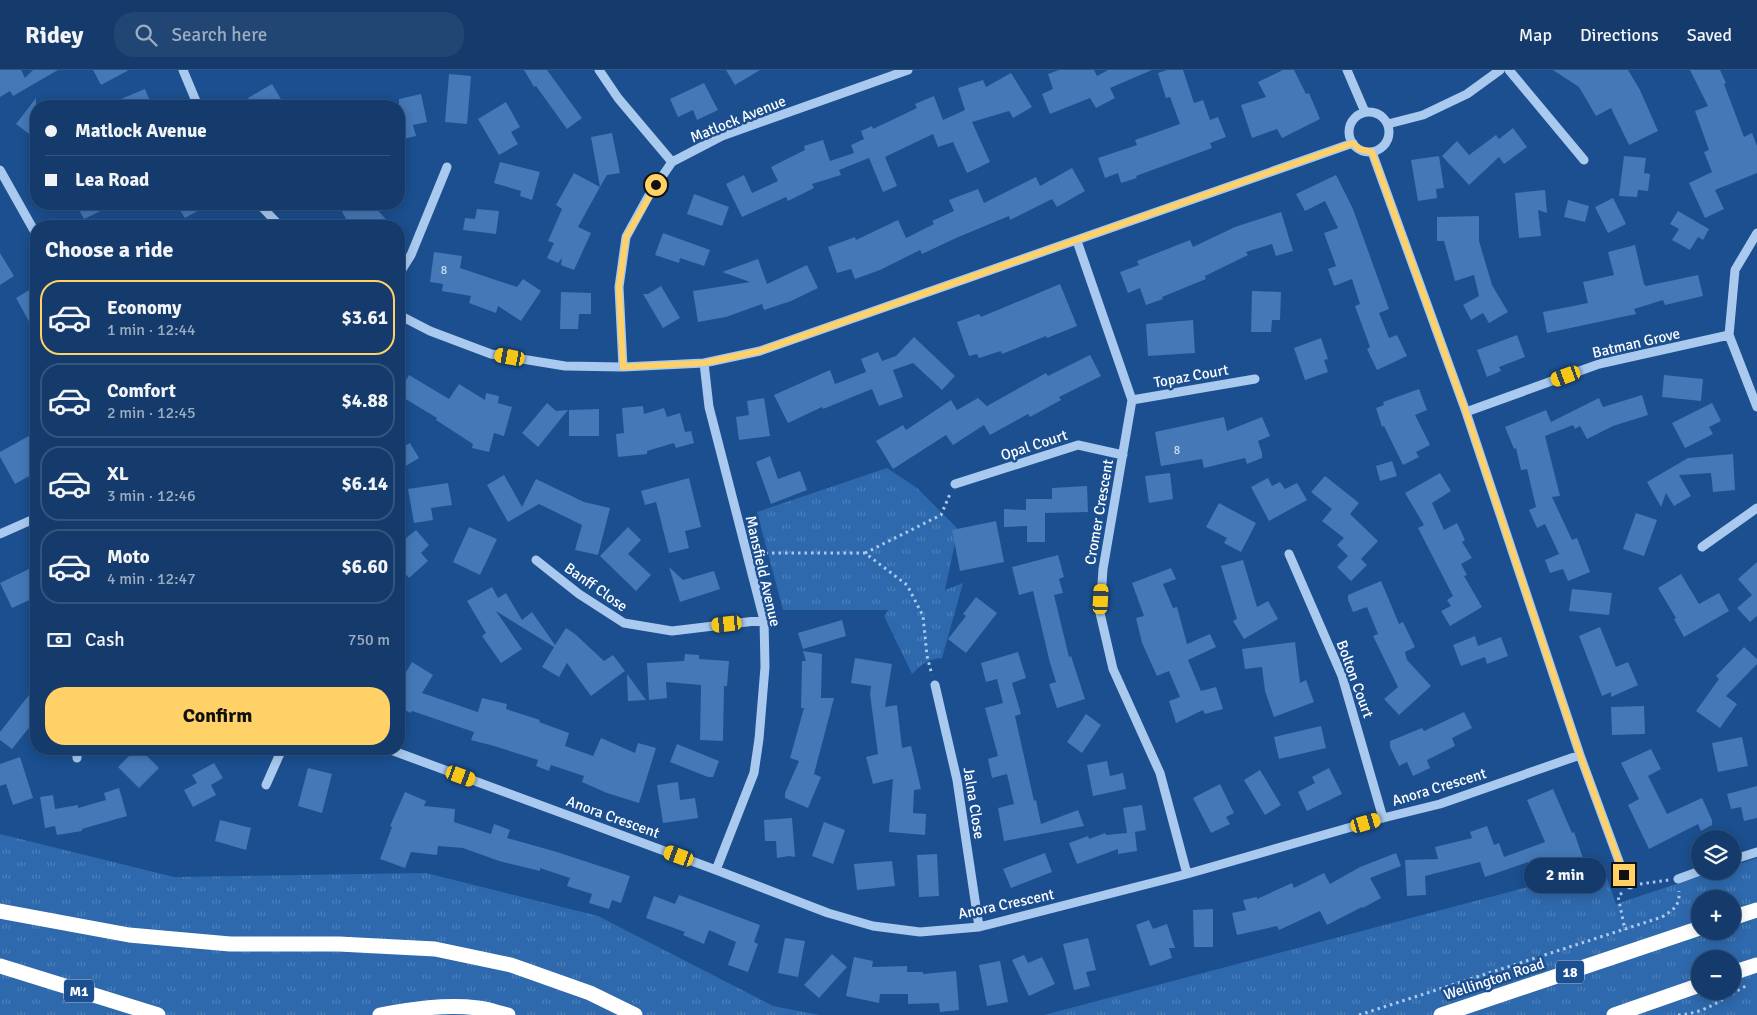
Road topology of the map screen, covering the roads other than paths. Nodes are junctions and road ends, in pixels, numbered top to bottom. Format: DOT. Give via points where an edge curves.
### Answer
graph roads {
  1 [pos="183,70"];
  2 [pos="599,70"];
  3 [pos="908,70"];
  4 [pos="1347,70"];
  5 [pos="1500,70"];
  6 [pos="1509,70"];
  7 [pos="196,100"];
  8 [pos="1365,112"];
  9 [pos="1388,124"];
  10 [pos="1353,143"];
  11 [pos="1372,152"];
  12 [pos="1584,160"];
  13 [pos="672,162"];
  14 [pos="447,167"];
  15 [pos="0,170"];
  16 [pos="265,210"];
  17 [pos="274,220"];
  18 [pos="30,223"];
  19 [pos="1757,233"];
  20 [pos="1077,241"];
  21 [pos="405,264"];
  22 [pos="405,318"];
  23 [pos="1729,335"];
  24 [pos="704,363"];
  25 [pos="623,367"];
  26 [pos="1255,379"];
  27 [pos="1132,400"];
  28 [pos="1757,407"];
  29 [pos="1466,412"];
  30 [pos="1123,454"];
  31 [pos="955,484"];
  32 [pos="1757,508"];
  33 [pos="30,521"];
  34 [pos="0,534"];
  35 [pos="1702,547"];
  36 [pos="1289,554"];
  37 [pos="536,560"];
  38 [pos="764,620"];
  39 [pos="935,685"];
  40 [pos="279,755"];
  41 [pos="404,755"];
  42 [pos="1580,755"];
  43 [pos="266,785"];
  44 [pos="1383,818"];
  45 [pos="1757,852"];
  46 [pos="1741,857"];
  47 [pos="716,870"];
  48 [pos="1187,874"];
  49 [pos="1691,874"];
  50 [pos="1678,879"];
  51 [pos="1630,885"];
  52 [pos="1757,910"];
  53 [pos="0,912"];
  54 [pos="1741,915"];
  55 [pos="979,927"];
  56 [pos="1691,931"];
  57 [pos="1757,964"];
  58 [pos="0,966"];
  59 [pos="1741,970"];
  60 [pos="1691,988"];
  61 [pos="1459,1009"];
  62 [pos="158,1015"];
  63 [pos="380,1015"];
  64 [pos="508,1015"];
  65 [pos="635,1015"];
  66 [pos="1433,1015"];
  67 [pos="1440,1015"];
  68 [pos="1614,1015"];
  1 -- 7 [label="street"];
  2 -- 13 [label="street" via="618,98"];
  3 -- 13 [label="street, Matlock Avenue" via="722,136"];
  4 -- 8 [label="street"];
  5 -- 9 [label="street" via="1468,94 1423,115"];
  6 -- 12 [label="street"];
  8 -- 9 [label="street" via="1379,114"];
  8 -- 10 [label="street" via="1351,123"];
  9 -- 11 [label="street" via="1386,144"];
  10 -- 11 [label="street" via="1359,149"];
  10 -- 20 [label="street"];
  11 -- 29 [label="street"];
  13 -- 25 [label="street, Matlock Avenue" via="626,237 619,287"];
  14 -- 21 [label="street"];
  15 -- 18 [label="street"];
  16 -- 17 [label="street"];
  19 -- 23 [label="street" via="1735,270"];
  20 -- 24 [label="street" via="760,351"];
  20 -- 27 [label="street, Cromer Crescent"];
  22 -- 25 [label="street" via="491,354 565,366"];
  23 -- 28 [label="street"];
  23 -- 29 [label="street, Batman Grove" via="1600,364"];
  24 -- 25 [label="street"];
  24 -- 38 [label="street, Mansfield Avenue" via="709,407"];
  26 -- 27 [label="street, Topaz Court"];
  27 -- 30 [label="street, Cromer Crescent"];
  29 -- 42 [label="street"];
  30 -- 31 [label="street, Opal Court" via="1078,445"];
  30 -- 48 [label="street, Cromer Crescent" via="1102,569 1100,614 1113,669 1160,773"];
  32 -- 35 [label="street"];
  33 -- 34 [label="street"];
  36 -- 44 [label="street, Bolton Court" via="1342,676"];
  37 -- 38 [label="street, Banff Close" via="579,594 624,623 672,631"];
  38 -- 47 [label="street, Mansfield Avenue" via="765,667 754,773"];
  39 -- 55 [label="street, Jalna Close" via="957,780"];
  40 -- 43 [label="street"];
  41 -- 47 [label="street, Anora Crescent"];
  42 -- 44 [label="street, Anora Crescent" via="1440,804"];
  42 -- 51 [label="street"];
  44 -- 48 [label="street, Anora Crescent"];
  45 -- 46 [label="street"];
  47 -- 55 [label="street, Anora Crescent" via="828,913 873,926 920,932"];
  48 -- 55 [label="street, Anora Crescent"];
  49 -- 50 [label="street"];
  52 -- 54 [label="highway"];
  53 -- 65 [label="highway" via="129,936 230,944 339,944 435,950 511,965 590,993"];
  56 -- 61 [label="highway, Wellington Road / 18"];
  57 -- 59 [label="highway"];
  58 -- 62 [label="highway, M1"];
  60 -- 68 [label="highway"];
  61 -- 66 [label="highway"];
  61 -- 67 [label="highway, Wellington Road / 18"];
  63 -- 64 [label="highway" via="448,1006 479,1008"];
}
